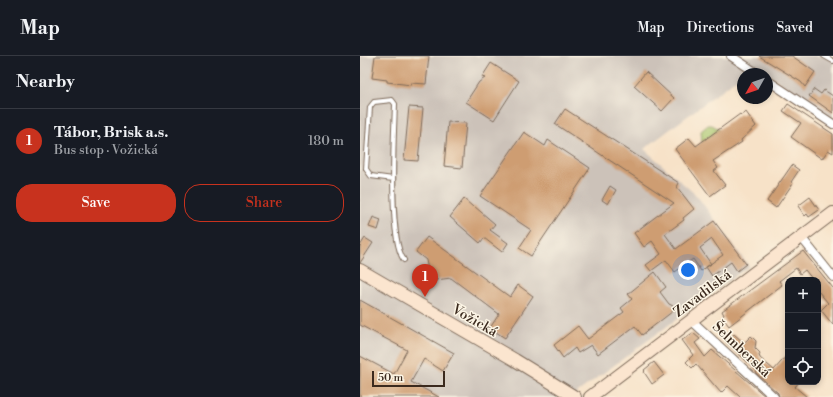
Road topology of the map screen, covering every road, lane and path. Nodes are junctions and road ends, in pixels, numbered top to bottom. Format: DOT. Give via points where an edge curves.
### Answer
graph roads {
  1 [pos="731,56"];
  2 [pos="824,56"];
  3 [pos="833,61"];
  4 [pos="749,68"];
  5 [pos="773,84"];
  6 [pos="833,124"];
  7 [pos="393,179"];
  8 [pos="833,213"];
  9 [pos="801,237"];
  10 [pos="404,260"];
  11 [pos="360,270"];
  12 [pos="833,276"];
  13 [pos="691,320"];
  14 [pos="575,397"];
  15 [pos="590,397"];
  16 [pos="774,397"];
  1 -- 4 [label="street"];
  2 -- 3 [label="lane"];
  5 -- 6 [label="street"];
  7 -- 7 [label="lane" via="395,104 392,100 374,102 370,107 366,169 370,176"];
  7 -- 10 [label="lane" via="397,244 400,256"];
  8 -- 9 [label="main road, Zavadilská"];
  9 -- 12 [label="street"];
  9 -- 13 [label="main road, Zavadilská"];
  11 -- 14 [label="main road, Vožická"];
  13 -- 15 [label="main road, Zavadilská"];
  13 -- 16 [label="street, Šelmberská"];
}
